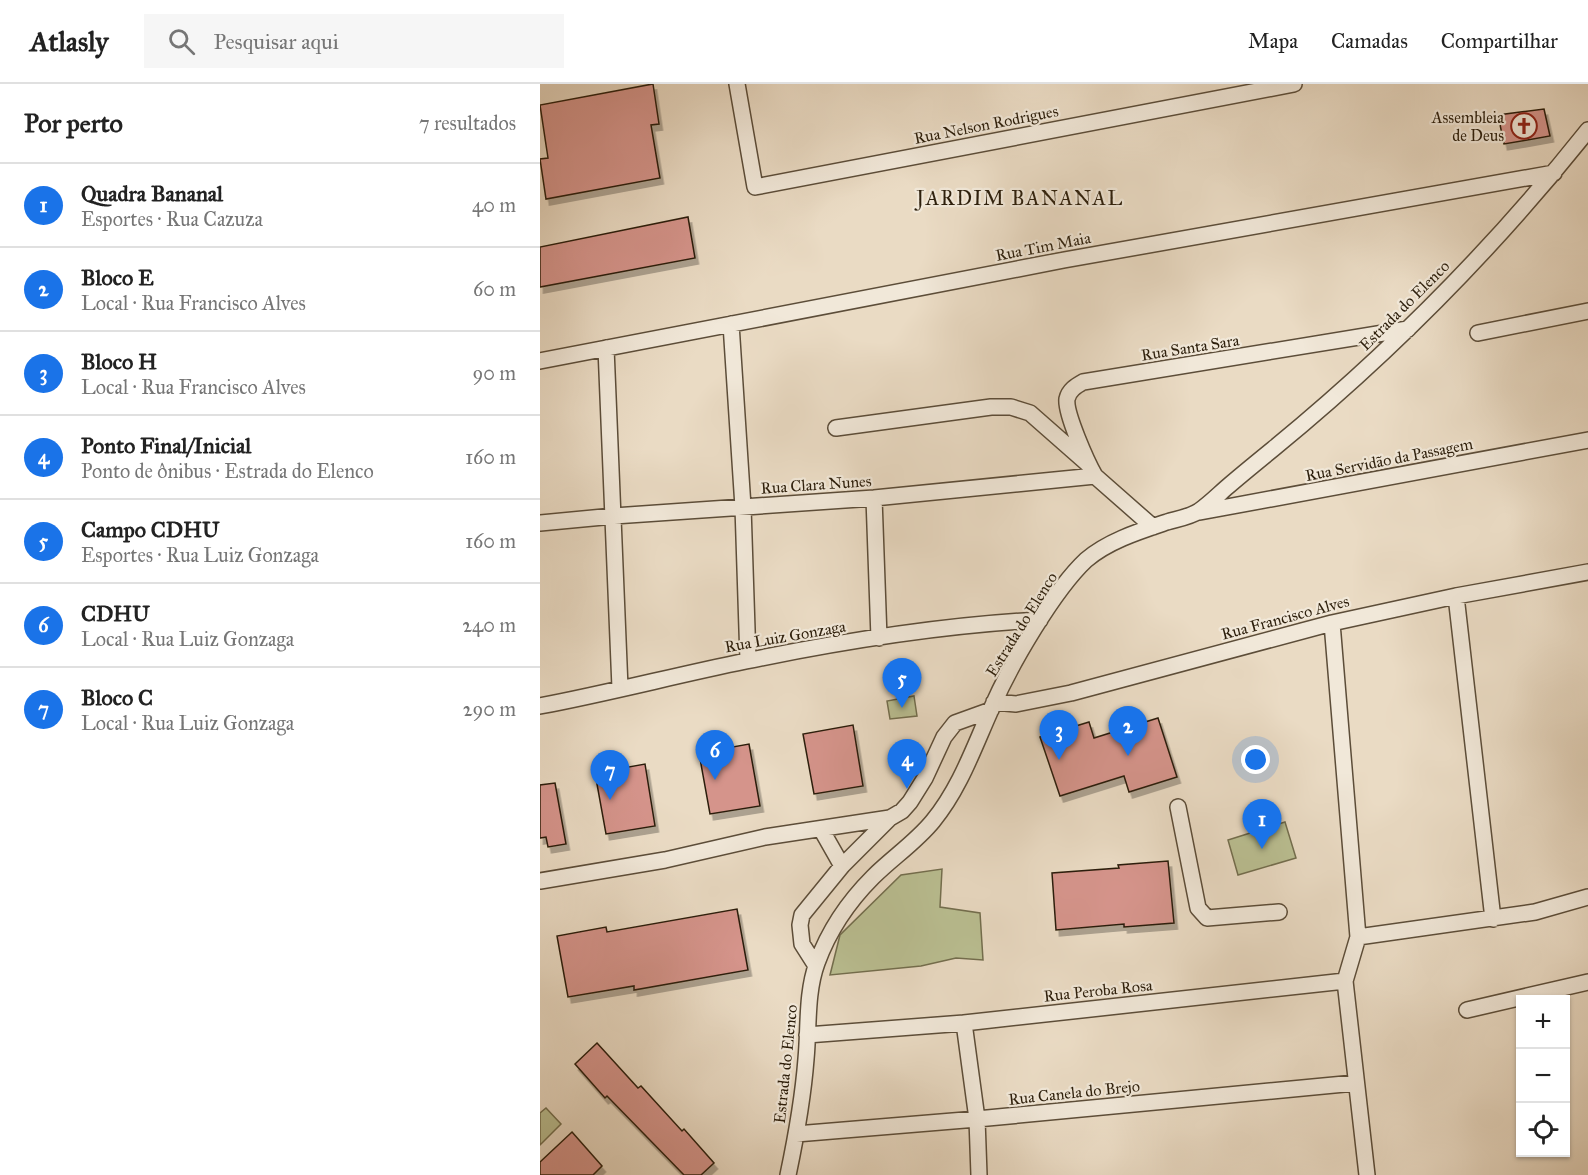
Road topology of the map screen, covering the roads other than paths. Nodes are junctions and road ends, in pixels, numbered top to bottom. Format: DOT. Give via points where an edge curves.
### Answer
graph roads {
  1 [pos="737,84"];
  2 [pos="1294,84"];
  3 [pos="1239,88"];
  4 [pos="1588,130"];
  5 [pos="1554,173"];
  6 [pos="1588,311"];
  7 [pos="731,324"];
  8 [pos="1408,329"];
  9 [pos="1478,333"];
  10 [pos="606,348"];
  11 [pos="540,361"];
  12 [pos="836,428"];
  13 [pos="1588,440"];
  14 [pos="1092,470"];
  15 [pos="874,498"];
  16 [pos="743,507"];
  17 [pos="1197,513"];
  18 [pos="614,516"];
  19 [pos="540,523"];
  20 [pos="1153,527"];
  21 [pos="1588,572"];
  22 [pos="1456,596"];
  23 [pos="1040,620"];
  24 [pos="1332,623"];
  25 [pos="879,638"];
  26 [pos="748,660"];
  27 [pos="620,688"];
  28 [pos="540,705"];
  29 [pos="992,706"];
  30 [pos="1178,807"];
  31 [pos="890,818"];
  32 [pos="821,829"];
  33 [pos="842,866"];
  34 [pos="540,881"];
  35 [pos="1588,897"];
  36 [pos="1279,912"];
  37 [pos="1492,919"];
  38 [pos="1358,937"];
  39 [pos="816,966"];
  40 [pos="1345,981"];
  41 [pos="1588,982"];
  42 [pos="1467,1010"];
  43 [pos="964,1023"];
  44 [pos="807,1035"];
  45 [pos="1355,1083"];
  46 [pos="977,1119"];
  47 [pos="796,1134"];
  48 [pos="788,1175"];
  49 [pos="979,1175"];
  50 [pos="1366,1175"];
  1 -- 3 [label="street, Rua Nelson Rodrigues" via="755,187"];
  2 -- 3 [label="street, Rua Nelson Rodrigues"];
  4 -- 5 [label="street, Estrada do Elenco"];
  5 -- 7 [label="street, Rua Tim Maia"];
  5 -- 8 [label="street, Estrada do Elenco"];
  6 -- 9 [label="street"];
  7 -- 10 [label="street, Rua Tim Maia"];
  7 -- 16 [label="street"];
  8 -- 14 [label="street, Rua Santa Sara" via="1083,382 1067,397 1067,408"];
  8 -- 17 [label="street, Estrada do Elenco" via="1313,417"];
  10 -- 11 [label="street, Rua Tim Maia"];
  10 -- 18 [label="street"];
  12 -- 14 [label="street" via="1011,407 1030,413"];
  13 -- 17 [label="street, Rua Servidão da Passagem"];
  14 -- 15 [label="street, Rua Clara Nunes"];
  14 -- 20 [label="street"];
  15 -- 16 [label="street, Rua Clara Nunes"];
  15 -- 25 [label="street"];
  16 -- 18 [label="street, Rua Clara Nunes"];
  16 -- 26 [label="street"];
  17 -- 20 [label="street, Estrada do Elenco"];
  18 -- 19 [label="street, Rua Clara Nunes"];
  18 -- 27 [label="street"];
  20 -- 23 [label="street, Estrada do Elenco" via="1110,544 1087,560"];
  21 -- 22 [label="street, Rua Francisco Alves"];
  22 -- 24 [label="street, Rua Francisco Alves"];
  22 -- 37 [label="street"];
  23 -- 25 [label="street, Rua Luiz Gonzaga" via="948,627"];
  23 -- 29 [label="street, Estrada do Elenco"];
  24 -- 29 [label="street, Rua Francisco Alves" via="1071,693"];
  24 -- 38 [label="street"];
  25 -- 26 [label="street, Rua Luiz Gonzaga"];
  26 -- 27 [label="street, Rua Luiz Gonzaga"];
  27 -- 28 [label="street, Rua Luiz Gonzaga"];
  29 -- 31 [label="street" via="955,723 910,802"];
  29 -- 39 [label="street, Estrada do Elenco" via="949,798 933,821 872,878 842,913"];
  30 -- 36 [label="street" via="1201,914 1207,918"];
  31 -- 32 [label="street"];
  31 -- 33 [label="street"];
  32 -- 33 [label="street"];
  32 -- 34 [label="street"];
  33 -- 39 [label="street" via="802,915 802,944"];
  35 -- 37 [label="street"];
  37 -- 38 [label="street"];
  38 -- 40 [label="street"];
  39 -- 44 [label="street, Estrada do Elenco"];
  40 -- 43 [label="street, Rua Peroba Rosa"];
  40 -- 45 [label="street"];
  41 -- 42 [label="street"];
  43 -- 44 [label="street, Rua Peroba Rosa"];
  43 -- 46 [label="street"];
  44 -- 47 [label="street, Estrada do Elenco"];
  45 -- 46 [label="street, Rua Canela do Brejo"];
  45 -- 50 [label="street"];
  46 -- 47 [label="street, Rua Canela do Brejo"];
  46 -- 49 [label="street"];
  47 -- 48 [label="street, Estrada do Elenco"];
}
